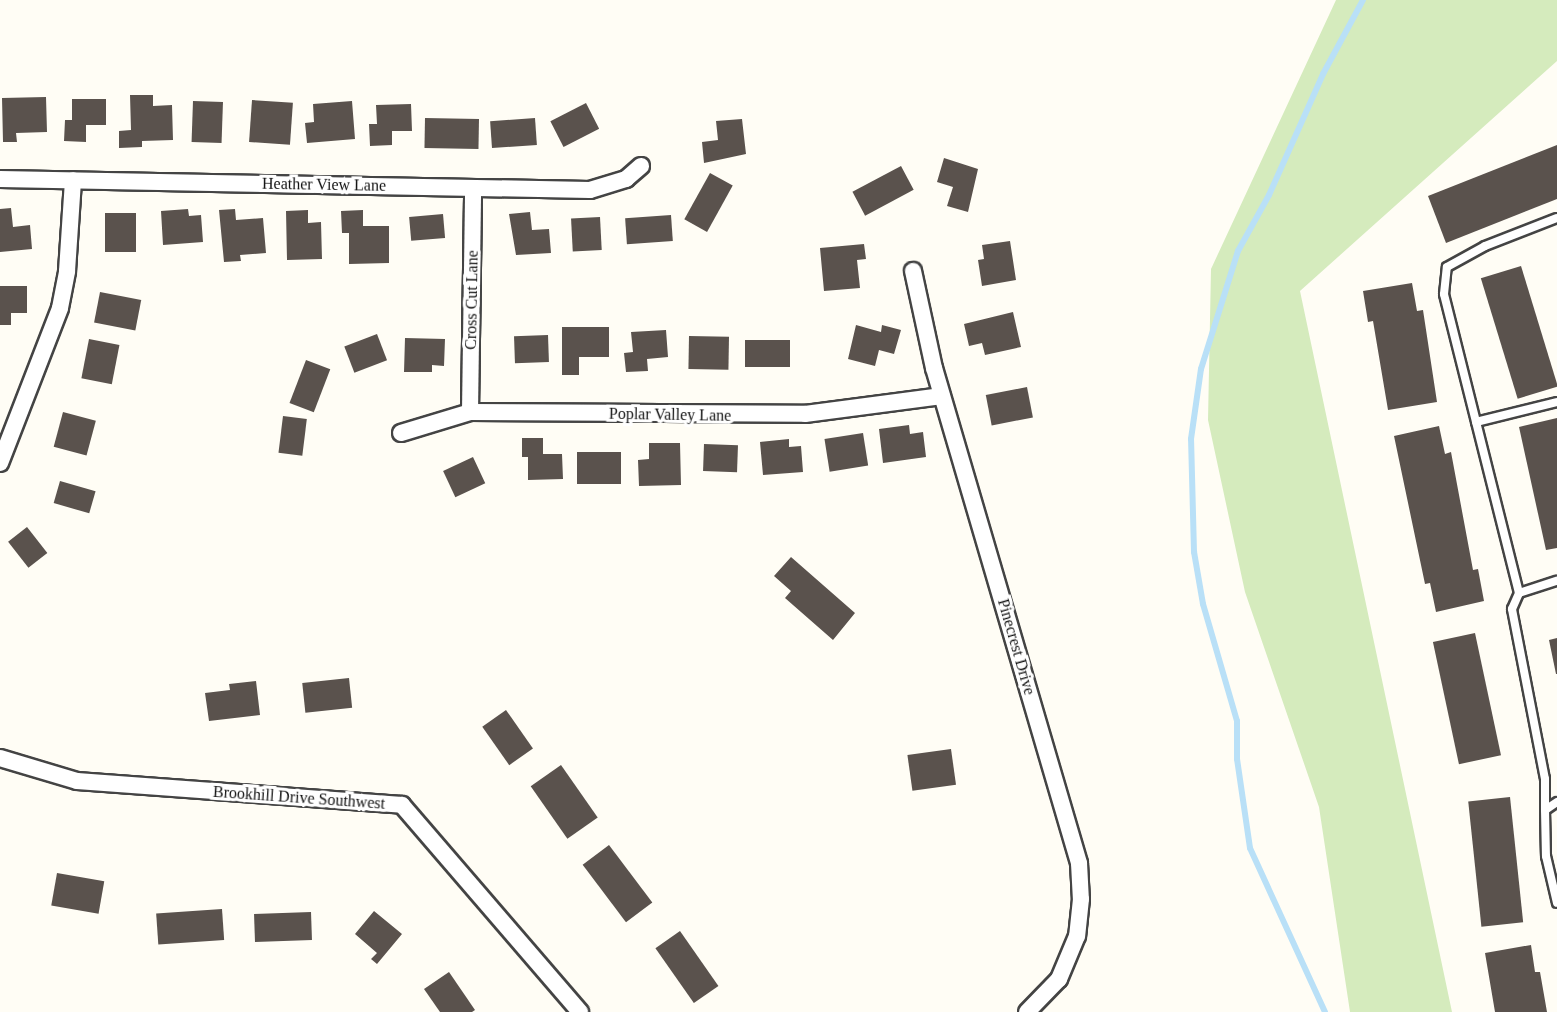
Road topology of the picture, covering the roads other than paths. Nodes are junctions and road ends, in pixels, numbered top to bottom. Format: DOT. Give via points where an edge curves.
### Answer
graph roads {
  1 [pos="641,166"];
  2 [pos="0,179"];
  3 [pos="73,180"];
  4 [pos="473,188"];
  5 [pos="1557,218"];
  6 [pos="913,271"];
  7 [pos="942,396"];
  8 [pos="1557,402"];
  9 [pos="470,412"];
  10 [pos="1476,422"];
  11 [pos="401,433"];
  12 [pos="0,463"];
  13 [pos="1557,580"];
  14 [pos="1519,593"];
  15 [pos="0,758"];
  16 [pos="1557,802"];
  17 [pos="1545,810"];
  18 [pos="1557,903"];
  19 [pos="579,1012"];
  20 [pos="1027,1012"];
  1 -- 4 [label="street, Heather View Lane" via="626,179 590,189"];
  2 -- 3 [label="street, Heather View Lane"];
  3 -- 4 [label="street, Heather View Lane"];
  3 -- 12 [label="street" via="67,271 60,308"];
  4 -- 9 [label="street, Cross Cut Lane"];
  5 -- 10 [label="lane" via="1485,246 1447,267 1444,294"];
  6 -- 7 [label="street, Pinecrest Drive"];
  7 -- 9 [label="street, Poplar Valley Lane" via="805,414"];
  7 -- 20 [label="street, Pinecrest Drive" via="1079,862 1077,936 1059,979"];
  8 -- 10 [label="lane"];
  9 -- 11 [label="street, Poplar Valley Lane"];
  10 -- 14 [label="lane"];
  13 -- 14 [label="lane"];
  14 -- 17 [label="lane" via="1512,609 1545,779"];
  15 -- 19 [label="street, Brookhill Drive Southwest" via="77,781 402,805"];
  16 -- 17 [label="lane"];
  17 -- 18 [label="lane" via="1546,856"];
}
